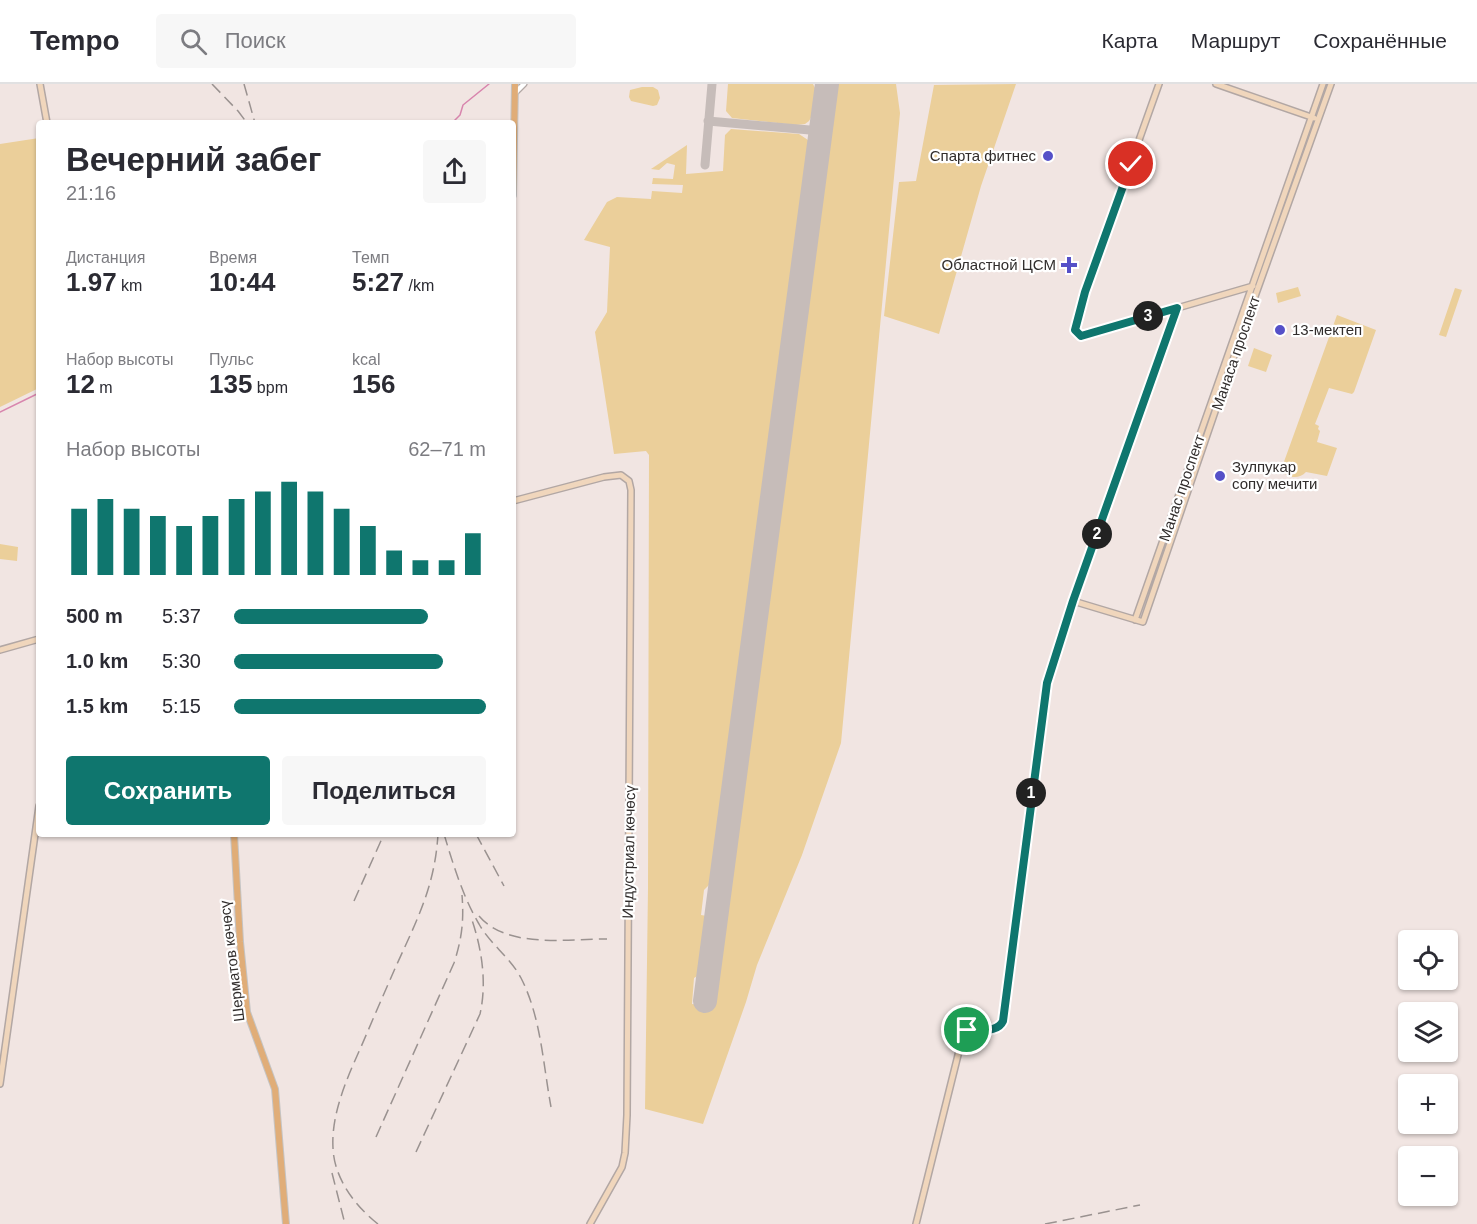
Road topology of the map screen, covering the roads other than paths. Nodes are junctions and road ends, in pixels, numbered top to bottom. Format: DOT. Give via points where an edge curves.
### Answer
graph roads {
  1 [pos="40,84"];
  2 [pos="515,84"];
  3 [pos="524,84"];
  4 [pos="1159,84"];
  5 [pos="1216,84"];
  6 [pos="1323,84"];
  7 [pos="1331,84"];
  8 [pos="515,93"];
  9 [pos="1311,116"];
  10 [pos="46,120"];
  11 [pos="514,120"];
  12 [pos="1318,121"];
  13 [pos="1289,179"];
  14 [pos="1296,181"];
  15 [pos="1273,227"];
  16 [pos="1279,229"];
  17 [pos="1260,283"];
  18 [pos="1252,286"];
  19 [pos="1177,308"];
  20 [pos="1241,326"];
  21 [pos="1233,351"];
  22 [pos="1213,398"];
  23 [pos="1220,400"];
  24 [pos="516,500"];
  25 [pos="1073,601"];
  26 [pos="1136,620"];
  27 [pos="36,640"];
  28 [pos="0,650"];
  29 [pos="36,827"];
  30 [pos="234,837"];
  31 [pos="0,1084"];
  32 [pos="286,1224"];
  33 [pos="590,1224"];
  34 [pos="916,1224"];
  1 -- 10 [label="main road"];
  2 -- 8 [label="main road"];
  3 -- 8 [label="street"];
  4 -- 19 [label="main road" via="1075,327 1081,336"];
  5 -- 9 [label="main road"];
  6 -- 9 [label="main road"];
  7 -- 12 [label="main road, Манаса проспект"];
  8 -- 11 [label="main road"];
  9 -- 12 [label="main road"];
  9 -- 13 [label="main road"];
  12 -- 14 [label="main road, Манаса проспект"];
  13 -- 14 [label="main road"];
  13 -- 15 [label="main road"];
  14 -- 16 [label="main road, Манаса проспект"];
  15 -- 16 [label="main road"];
  15 -- 18 [label="main road"];
  16 -- 17 [label="main road, Манаса проспект"];
  17 -- 18 [label="main road"];
  17 -- 20 [label="main road, Манаса проспект"];
  18 -- 19 [label="main road"];
  18 -- 20 [label="main road"];
  19 -- 25 [label="main road"];
  20 -- 21 [label="main road, Манаса проспект"];
  21 -- 22 [label="main road, Манас проспект"];
  21 -- 23 [label="main road, Манаса проспект"];
  22 -- 23 [label="main road"];
  22 -- 26 [label="main road, Манас проспект"];
  23 -- 26 [label="main road, Манаса проспект" via="1143,622"];
  24 -- 33 [label="main road, Индустриал көчөсү" via="621,475 629,481 633,503 625,1153 622,1167"];
  25 -- 26 [label="main road"];
  25 -- 34 [label="main road" via="1047,683 1003,1021 996,1029 972,1029 963,1035"];
  27 -- 28 [label="main road"];
  29 -- 31 [label="main road"];
  30 -- 32 [label="main road, Шерматов көчөсү" via="247,1012 275,1089"];
}
